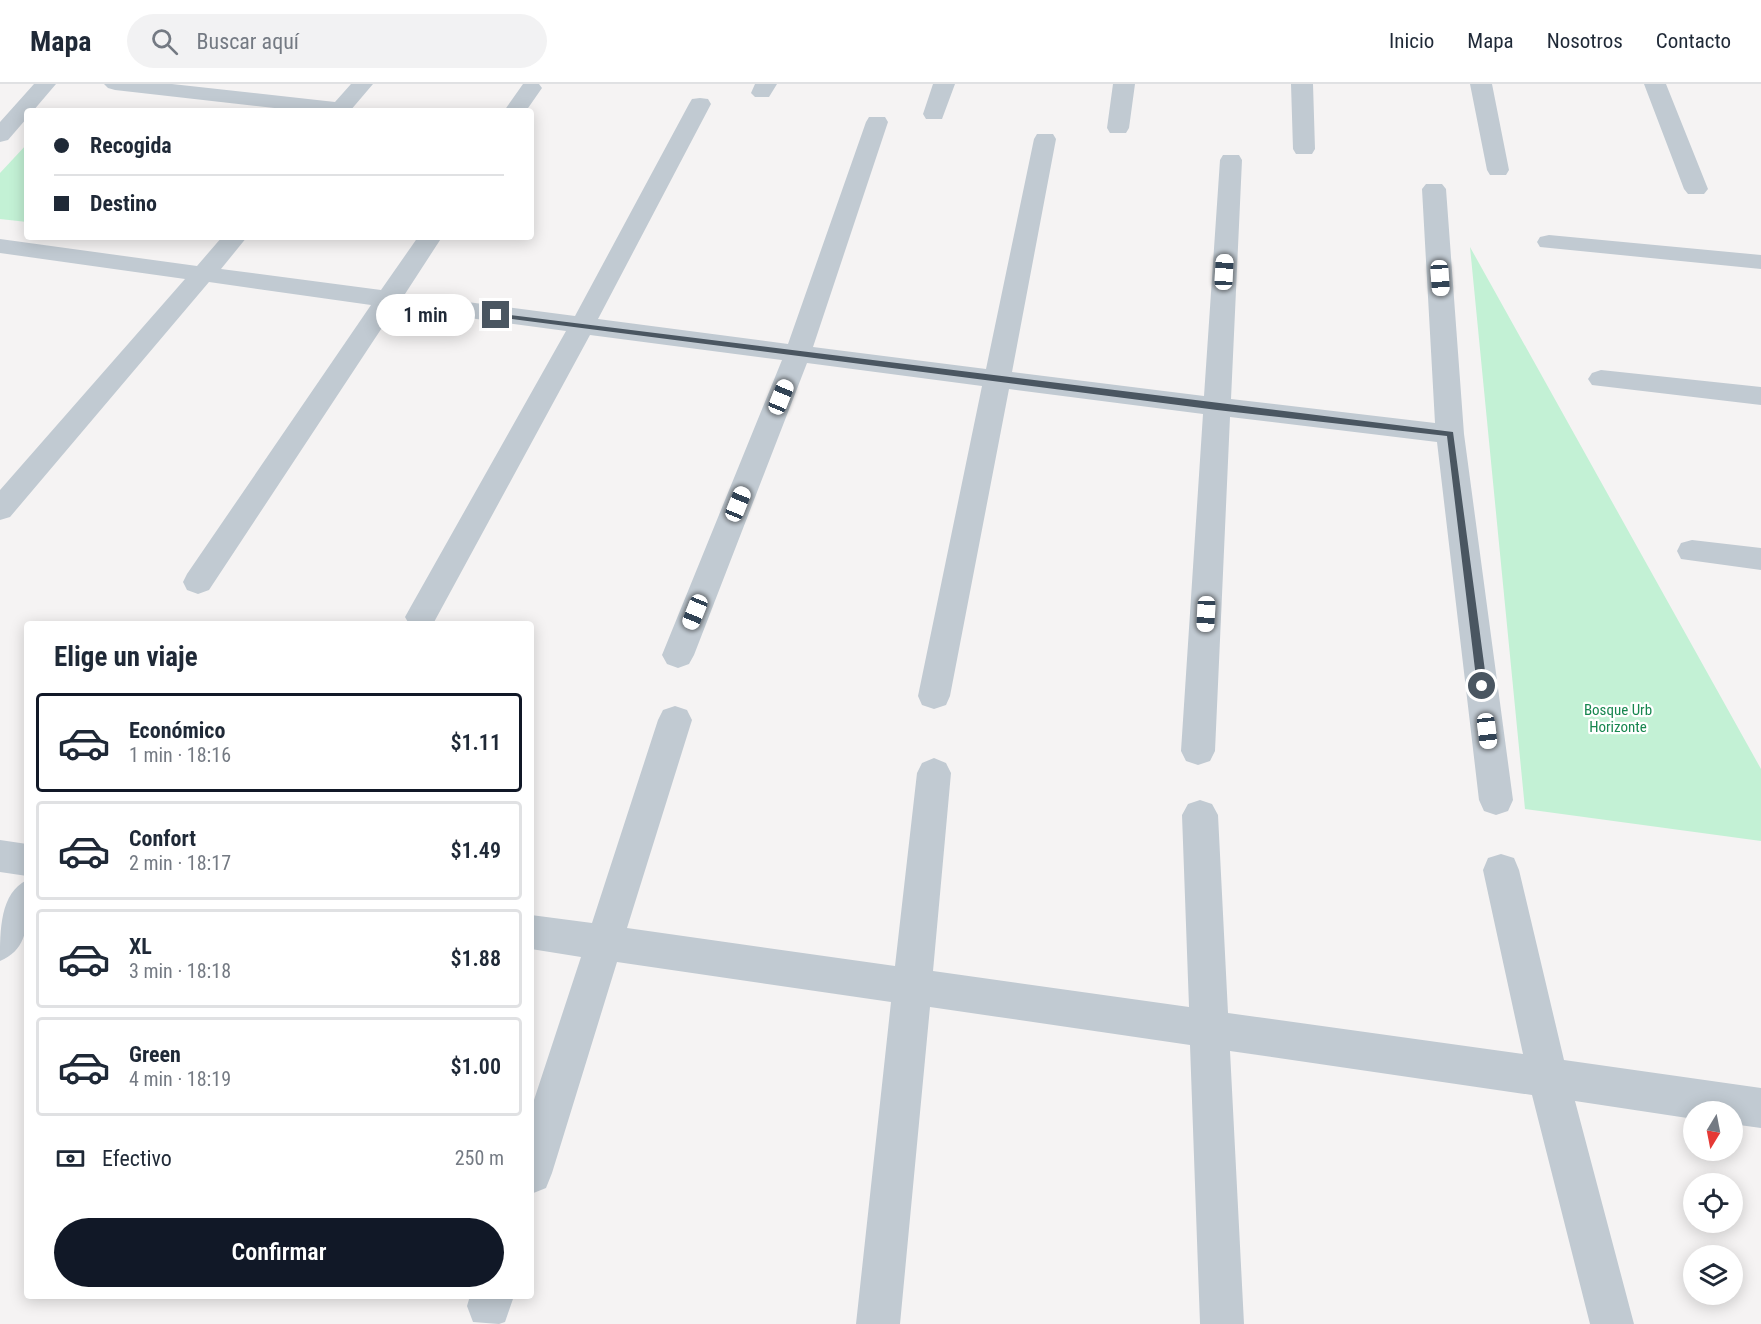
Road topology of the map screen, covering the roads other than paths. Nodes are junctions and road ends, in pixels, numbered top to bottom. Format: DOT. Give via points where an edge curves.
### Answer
graph roads {
  1 [pos="45,84"];
  2 [pos="115,84"];
  3 [pos="362,84"];
  4 [pos="944,84"];
  5 [pos="1124,84"];
  6 [pos="1302,84"];
  7 [pos="1481,84"];
  8 [pos="1655,84"];
  9 [pos="531,88"];
  10 [pos="700,104"];
  11 [pos="323,108"];
  12 [pos="342,108"];
  13 [pos="517,108"];
  14 [pos="934,114"];
  15 [pos="877,122"];
  16 [pos="1118,128"];
  17 [pos="0,135"];
  18 [pos="1045,139"];
  19 [pos="1304,149"];
  20 [pos="1231,160"];
  21 [pos="1498,170"];
  22 [pos="1434,189"];
  23 [pos="1696,189"];
  24 [pos="232,240"];
  25 [pos="428,240"];
  26 [pos="1549,242"];
  27 [pos="0,246"];
  28 [pos="1761,262"];
  29 [pos="204,274"];
  30 [pos="388,300"];
  31 [pos="582,326"];
  32 [pos="798,354"];
  33 [pos="996,379"];
  34 [pos="1601,379"];
  35 [pos="1761,396"];
  36 [pos="1217,407"];
  37 [pos="1450,434"];
  38 [pos="0,509"];
  39 [pos="1692,551"];
  40 [pos="1761,559"];
  41 [pos="198,582"];
  42 [pos="421,617"];
  43 [pos="678,655"];
  44 [pos="933,696"];
  45 [pos="675,720"];
  46 [pos="1198,751"];
  47 [pos="934,773"];
  48 [pos="1496,800"];
  49 [pos="1200,815"];
  50 [pos="0,856"];
  51 [pos="24,860"];
  52 [pos="1501,870"];
  53 [pos="24,902"];
  54 [pos="534,932"];
  55 [pos="603,942"];
  56 [pos="0,943"];
  57 [pos="912,986"];
  58 [pos="1210,1029"];
  59 [pos="1548,1077"];
  60 [pos="1761,1108"];
  61 [pos="534,1163"];
  62 [pos="878,1324"];
  63 [pos="1222,1324"];
  64 [pos="1612,1324"];
  1 -- 17 [label="street"];
  2 -- 11 [label="street"];
  3 -- 12 [label="street"];
  4 -- 14 [label="street"];
  5 -- 16 [label="street"];
  6 -- 19 [label="street"];
  7 -- 21 [label="street"];
  8 -- 23 [label="street"];
  9 -- 13 [label="street"];
  10 -- 31 [label="street"];
  15 -- 32 [label="street"];
  18 -- 33 [label="street"];
  20 -- 36 [label="street"];
  22 -- 37 [label="street"];
  24 -- 29 [label="street"];
  25 -- 30 [label="street"];
  26 -- 28 [label="street"];
  27 -- 29 [label="street"];
  29 -- 30 [label="street"];
  29 -- 38 [label="street"];
  30 -- 31 [label="street"];
  30 -- 41 [label="street"];
  31 -- 32 [label="street"];
  31 -- 42 [label="street"];
  32 -- 33 [label="street"];
  32 -- 43 [label="street"];
  33 -- 36 [label="street"];
  33 -- 44 [label="street"];
  34 -- 35 [label="street"];
  36 -- 37 [label="street"];
  36 -- 46 [label="street"];
  37 -- 48 [label="street"];
  39 -- 40 [label="street"];
  45 -- 55 [label="street"];
  47 -- 57 [label="street"];
  49 -- 58 [label="street"];
  50 -- 51 [label="street"];
  52 -- 59 [label="street"];
  53 -- 56 [label="street"];
  54 -- 55 [label="street"];
  55 -- 57 [label="street"];
  55 -- 61 [label="street"];
  57 -- 58 [label="street"];
  57 -- 62 [label="street"];
  58 -- 59 [label="street"];
  58 -- 63 [label="street"];
  59 -- 60 [label="street"];
  59 -- 64 [label="street"];
}
